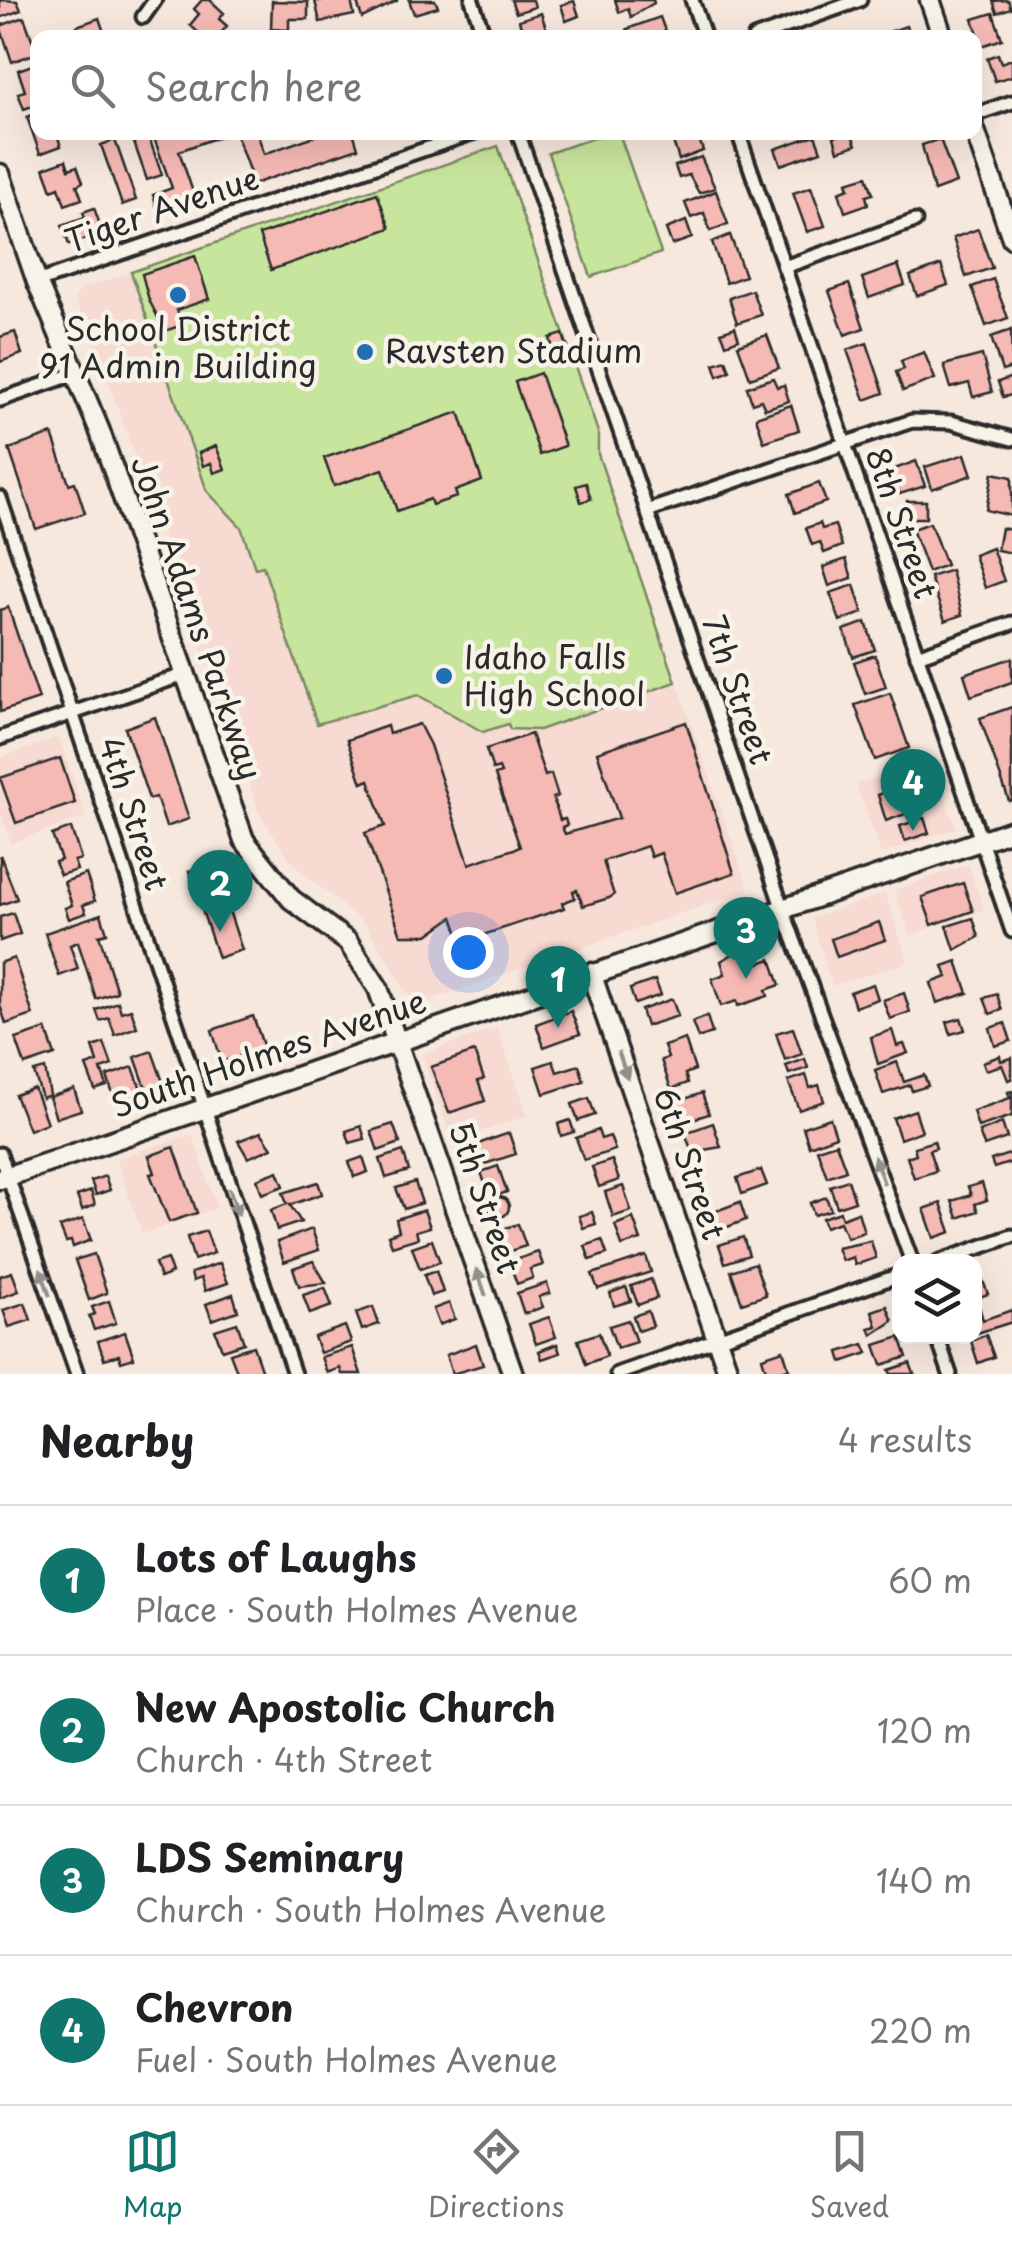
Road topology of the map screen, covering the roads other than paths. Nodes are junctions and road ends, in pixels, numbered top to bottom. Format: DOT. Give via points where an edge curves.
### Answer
graph roads {
  1 [pos="155,0"];
  2 [pos="472,0"];
  3 [pos="692,0"];
  4 [pos="860,0"];
  5 [pos="930,0"];
  6 [pos="143,18"];
  7 [pos="482,30"];
  8 [pos="702,30"];
  9 [pos="776,30"];
  10 [pos="940,30"];
  11 [pos="1012,102"];
  12 [pos="982,113"];
  13 [pos="452,140"];
  14 [pos="521,140"];
  15 [pos="741,140"];
  16 [pos="978,140"];
  17 [pos="0,174"];
  18 [pos="6,211"];
  19 [pos="915,222"];
  20 [pos="1012,238"];
  21 [pos="784,267"];
  22 [pos="37,282"];
  23 [pos="77,372"];
  24 [pos="0,400"];
  25 [pos="1012,439"];
  26 [pos="844,443"];
  27 [pos="0,498"];
  28 [pos="647,511"];
  29 [pos="1012,623"];
  30 [pos="917,656"];
  31 [pos="183,675"];
  32 [pos="70,713"];
  33 [pos="0,738"];
  34 [pos="1012,830"];
  35 [pos="981,841"];
  36 [pos="782,907"];
  37 [pos="1012,931"];
  38 [pos="591,973"];
  39 [pos="398,1041"];
  40 [pos="202,1110"];
  41 [pos="0,1154"];
  42 [pos="4,1178"];
  43 [pos="1012,1236"];
  44 [pos="909,1254"];
  45 [pos="961,1254"];
  46 [pos="892,1278"];
  47 [pos="717,1339"];
  48 [pos="940,1344"];
  49 [pos="77,1374"];
  50 [pos="294,1374"];
  51 [pos="512,1374"];
  52 [pos="616,1374"];
  53 [pos="729,1374"];
  54 [pos="950,1374"];
  1 -- 6 [label="street"];
  2 -- 7 [label="street"];
  3 -- 8 [label="street"];
  4 -- 9 [label="street"];
  5 -- 10 [label="street"];
  11 -- 12 [label="street"];
  13 -- 22 [label="street, Tiger Avenue"];
  14 -- 28 [label="street, 7th Street"];
  15 -- 21 [label="street, 8th Street"];
  16 -- 20 [label="street"];
  17 -- 18 [label="street, John Adams Parkway"];
  18 -- 22 [label="street, John Adams Parkway"];
  19 -- 21 [label="street"];
  21 -- 26 [label="street, 8th Street"];
  22 -- 23 [label="street, John Adams Parkway"];
  23 -- 24 [label="street"];
  23 -- 31 [label="street, John Adams Parkway"];
  25 -- 26 [label="street" via="933,421"];
  26 -- 28 [label="street"];
  26 -- 30 [label="street, 8th Street"];
  27 -- 32 [label="street, 4th Street"];
  28 -- 36 [label="street, 7th Street"];
  29 -- 30 [label="street"];
  30 -- 35 [label="street, 8th Street"];
  31 -- 32 [label="street"];
  31 -- 39 [label="street, John Adams Parkway" via="244,840 282,889 366,964"];
  32 -- 33 [label="street"];
  32 -- 40 [label="street, 4th Street"];
  34 -- 35 [label="street, South Holmes Avenue"];
  35 -- 36 [label="street, South Holmes Avenue"];
  35 -- 37 [label="street, 8th Street"];
  36 -- 38 [label="street, South Holmes Avenue"];
  44 -- 36 [label="street, 7th Street, one-way"];
  38 -- 39 [label="street, South Holmes Avenue"];
  38 -- 47 [label="street, 6th Street, one-way"];
  39 -- 40 [label="street, South Holmes Avenue"];
  51 -- 39 [label="street, 5th Street, one-way"];
  40 -- 42 [label="street, South Holmes Avenue"];
  40 -- 50 [label="street, 4th Street, one-way"];
  41 -- 42 [label="street"];
  49 -- 42 [label="street, one-way"];
  43 -- 45 [label="street"];
  46 -- 47 [label="street"];
  47 -- 52 [label="street"];
  47 -- 53 [label="street, 6th Street"];
  48 -- 54 [label="street"];
}
